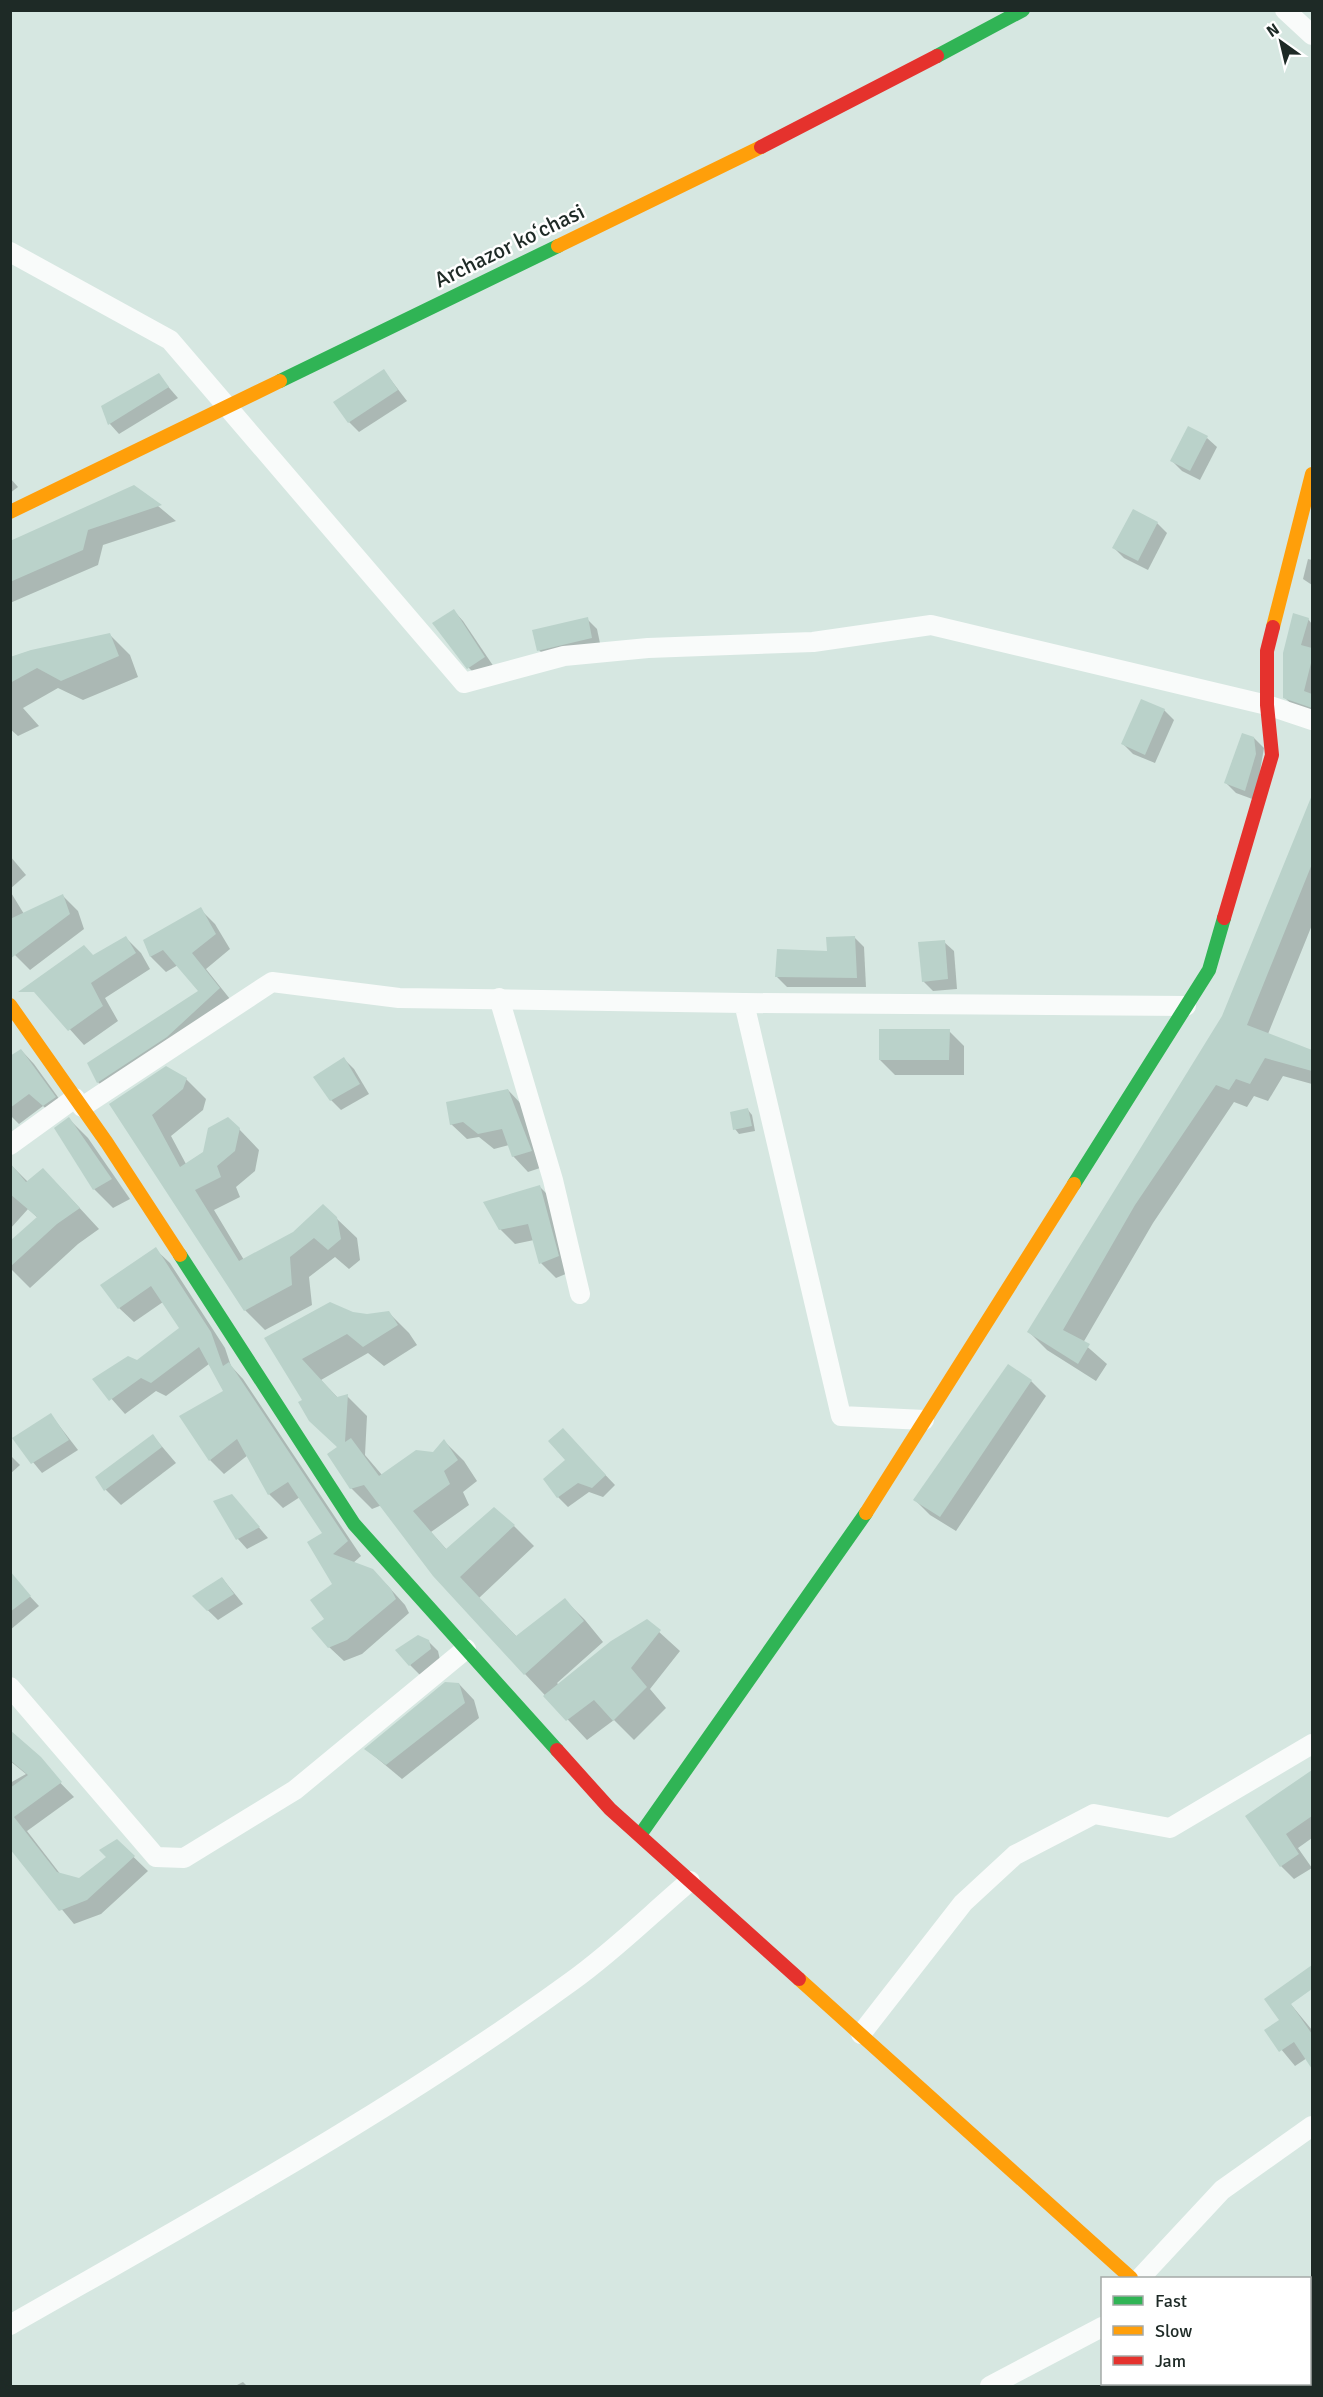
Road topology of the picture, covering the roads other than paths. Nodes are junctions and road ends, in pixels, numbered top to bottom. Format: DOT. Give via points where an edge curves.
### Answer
graph roads {
  1 [pos="1023,10"];
  2 [pos="1285,10"];
  3 [pos="1312,35"];
  4 [pos="10,252"];
  5 [pos="225,406"];
  6 [pos="1312,474"];
  7 [pos="10,512"];
  8 [pos="1267,705"];
  9 [pos="1312,720"];
  10 [pos="499,998"];
  11 [pos="744,1003"];
  12 [pos="10,1005"];
  13 [pos="1186,1006"];
  14 [pos="78,1102"];
  15 [pos="10,1145"];
  16 [pos="580,1294"];
  17 [pos="924,1420"];
  18 [pos="466,1649"];
  19 [pos="10,1687"];
  20 [pos="1312,1744"];
  21 [pos="640,1835"];
  22 [pos="690,1881"];
  23 [pos="861,2034"];
  24 [pos="1312,2126"];
  25 [pos="1130,2277"];
  26 [pos="1141,2277"];
  27 [pos="10,2325"];
  28 [pos="1101,2327"];
  29 [pos="990,2386"];
  1 -- 5 [label="street, Archazor koʻchasi" via="836,111"];
  2 -- 3 [label="street"];
  4 -- 5 [label="street" via="170,340"];
  5 -- 7 [label="street, Archazor koʻchasi"];
  5 -- 8 [label="street" via="464,683 564,656 648,648 813,642 931,625"];
  6 -- 8 [label="street" via="1267,651"];
  8 -- 9 [label="street"];
  8 -- 13 [label="street" via="1272,755 1209,970"];
  10 -- 11 [label="street"];
  10 -- 14 [label="street" via="399,998 272,982"];
  10 -- 16 [label="street" via="553,1180"];
  11 -- 13 [label="street"];
  11 -- 17 [label="street" via="841,1416"];
  12 -- 14 [label="street"];
  13 -- 17 [label="street"];
  14 -- 15 [label="street"];
  14 -- 18 [label="street" via="354,1524"];
  17 -- 21 [label="street" via="859,1524"];
  18 -- 19 [label="street" via="295,1790 184,1858 156,1857"];
  18 -- 21 [label="street" via="610,1809"];
  20 -- 23 [label="street" via="1170,1828 1094,1814 1016,1855 963,1903"];
  21 -- 22 [label="street"];
  22 -- 23 [label="street"];
  22 -- 27 [label="street" via="575,1979 474,2051 281,2170"];
  23 -- 25 [label="street"];
  24 -- 26 [label="street" via="1222,2190"];
  28 -- 29 [label="street"];
}
